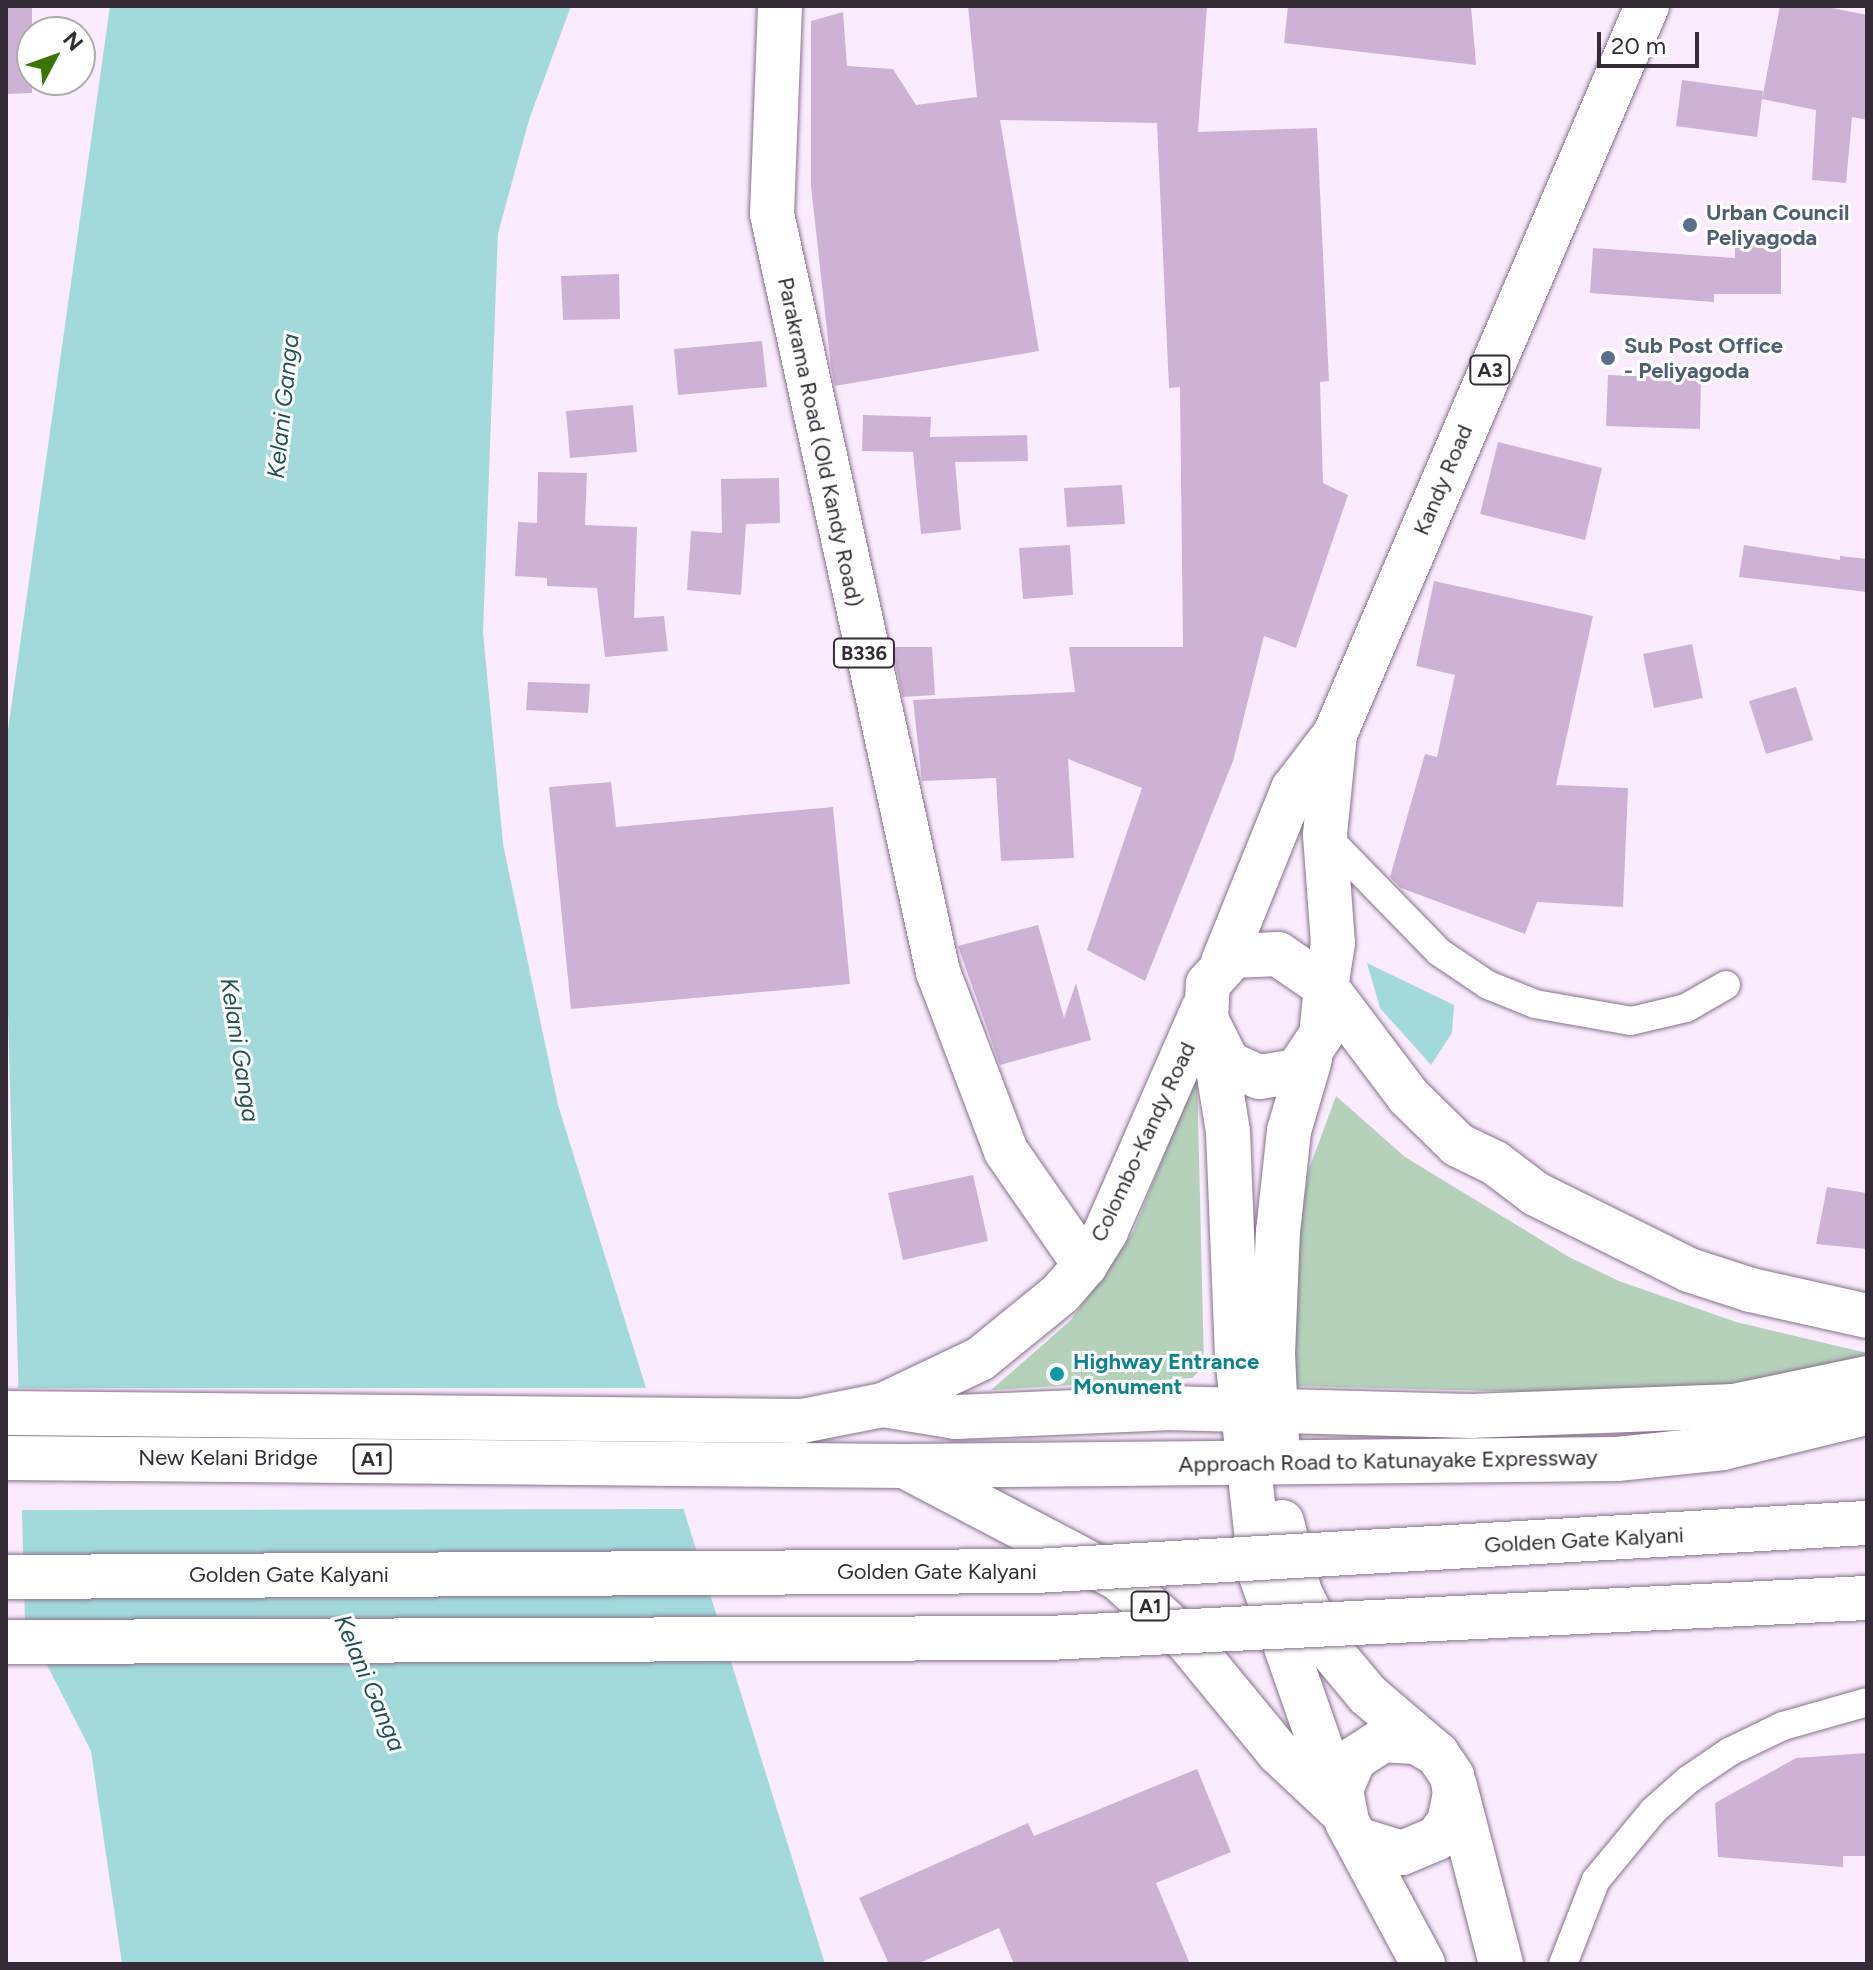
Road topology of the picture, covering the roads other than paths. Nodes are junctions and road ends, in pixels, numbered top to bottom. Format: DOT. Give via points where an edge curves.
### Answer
graph roads {
  1 [pos="780,6"];
  2 [pos="1647,6"];
  3 [pos="1335,734"];
  4 [pos="1325,835"];
  5 [pos="1223,962"];
  6 [pos="1726,985"];
  7 [pos="1326,987"];
  8 [pos="1208,1023"];
  9 [pos="1310,1059"];
  10 [pos="1085,1265"];
  11 [pos="1867,1316"];
  12 [pos="1867,1378"];
  13 [pos="883,1405"];
  14 [pos="6,1413"];
  15 [pos="1867,1413"];
  16 [pos="6,1458"];
  17 [pos="904,1466"];
  18 [pos="1867,1523"];
  19 [pos="6,1577"];
  20 [pos="1867,1598"];
  21 [pos="6,1642"];
  22 [pos="1867,1702"];
  23 [pos="1445,1769"];
  24 [pos="1350,1826"];
  25 [pos="1423,1964"];
  26 [pos="1501,1964"];
  27 [pos="1563,1964"];
  1 -- 10 [label="main road, Parakrama Road (Old Kandy Road) / B336" via="772,214 938,972 1006,1151"];
  2 -- 3 [label="main road, Kandy Road / A3"];
  3 -- 4 [label="main road, Kandy Road / A3"];
  3 -- 5 [label="main road, Kandy Road / A3" via="1293,789"];
  4 -- 6 [label="street" via="1439,952 1488,985 1535,1004 1631,1021 1686,1008"];
  4 -- 7 [label="main road, Kandy Road / A3" via="1333,943"];
  5 -- 7 [label="main road" via="1245,952 1278,954"];
  5 -- 8 [label="main road" via="1208,984"];
  7 -- 9 [label="main road" via="1321,1035"];
  7 -- 11 [label="main road" via="1431,1119 1458,1145 1495,1163 1536,1194 1689,1270"];
  8 -- 9 [label="main road" via="1228,1063 1247,1075 1283,1075"];
  8 -- 10 [label="main road, Colombo-Kandy Road / A1"];
  8 -- 24 [label="main road" via="1228,1132 1237,1356 1261,1576"];
  9 -- 23 [label="main road" via="1289,1131 1277,1248 1273,1354 1283,1530 1300,1593 1327,1646 1368,1695"];
  10 -- 13 [label="main road, Colombo-Kandy Road / A1" via="1060,1294 980,1359"];
  12 -- 13 [label="main road, Approach Road to Katunayake Expressway" via="1734,1406 1486,1416 1167,1408 956,1417"];
  13 -- 14 [label="main road, New Kelani Bridge / A1" via="802,1421"];
  15 -- 17 [label="main road, Approach Road to Katunayake Expressway" via="1723,1448 1617,1459"];
  16 -- 17 [label="main road, New Kelani Bridge / A1"];
  17 -- 24 [label="main road, A1" via="1118,1578 1187,1641 1279,1753"];
  18 -- 19 [label="main road, Golden Gate Kalyani, bridge" via="1036,1571"];
  20 -- 21 [label="main road, bridge" via="1048,1638"];
  22 -- 27 [label="street" via="1783,1726 1729,1752 1688,1780 1653,1811 1596,1880"];
  23 -- 24 [label="main road" via="1449,1822 1430,1844 1402,1853"];
  23 -- 24 [label="main road" via="1405,1739 1372,1745 1347,1769 1341,1790"];
  23 -- 26 [label="main road"];
  24 -- 25 [label="main road, A1"];
}
